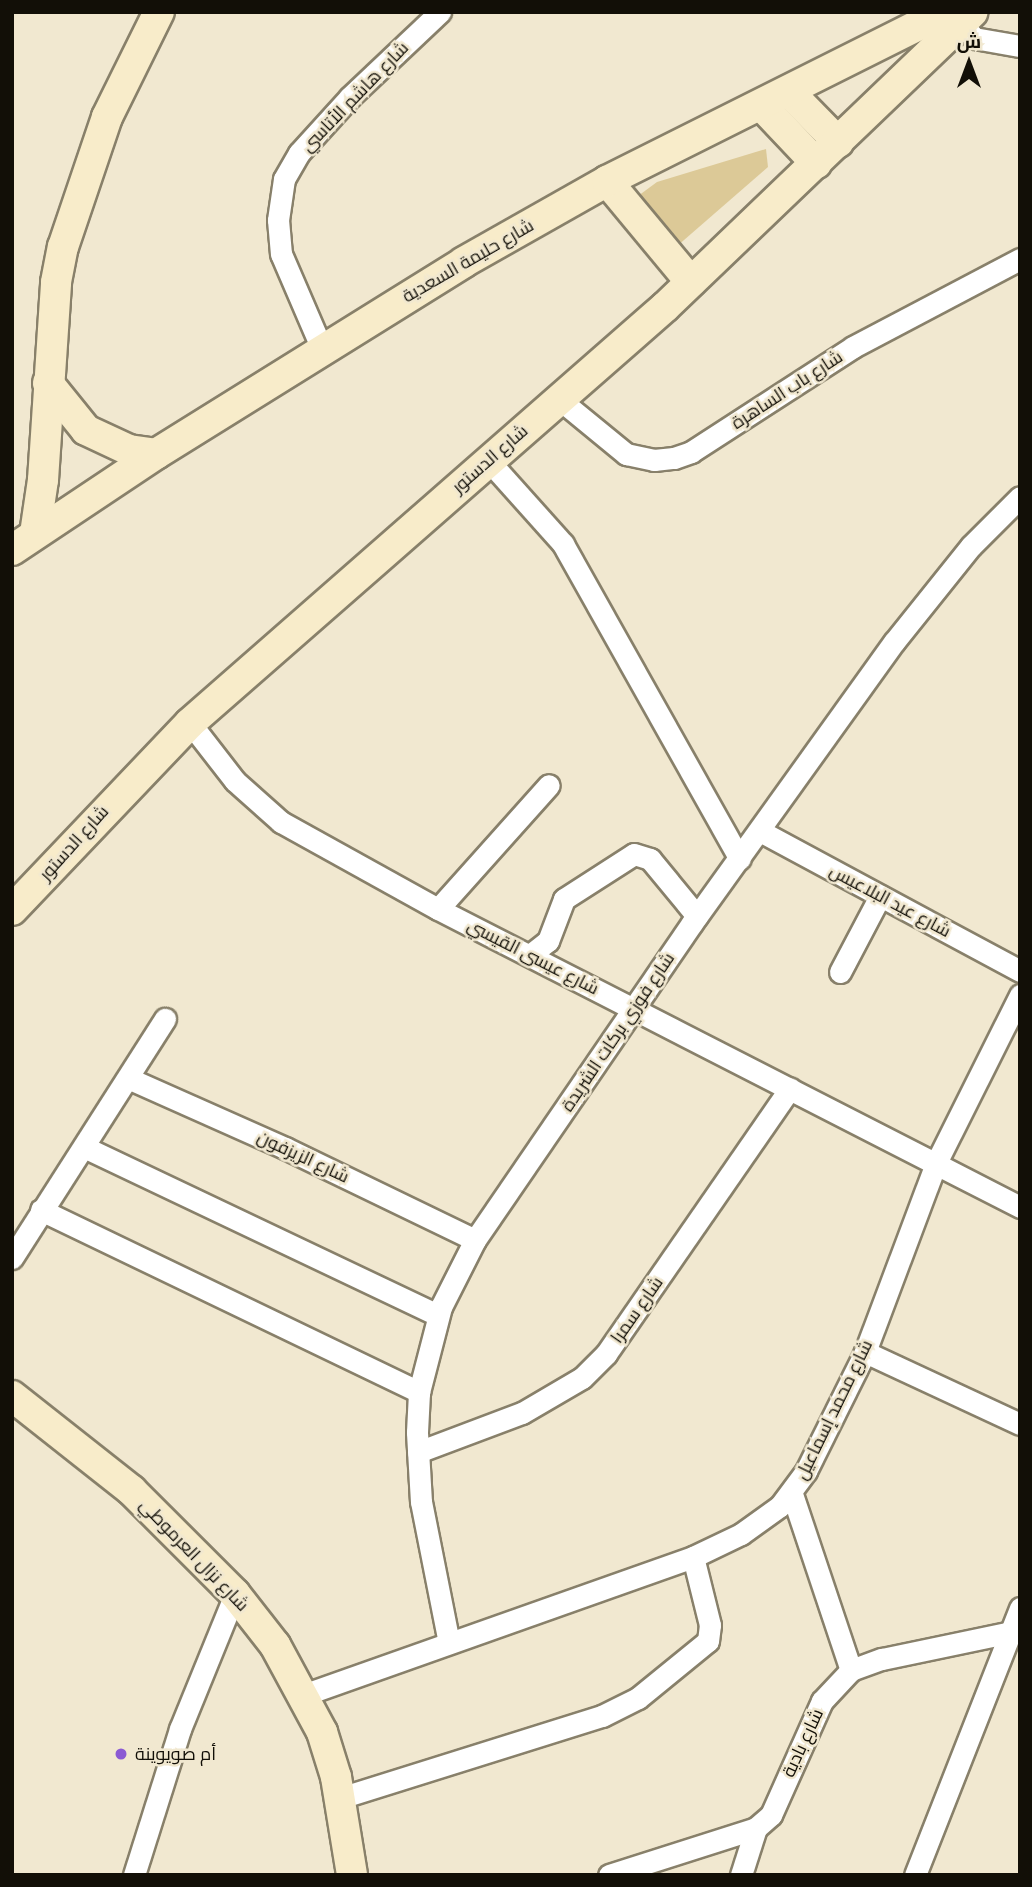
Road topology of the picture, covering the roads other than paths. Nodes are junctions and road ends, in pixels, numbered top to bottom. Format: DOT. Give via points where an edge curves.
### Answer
graph roads {
  1 [pos="159,12"];
  2 [pos="440,12"];
  3 [pos="958,16"];
  4 [pos="1020,46"];
  5 [pos="790,93"];
  6 [pos="762,106"];
  7 [pos="838,142"];
  8 [pos="816,163"];
  9 [pos="607,181"];
  10 [pos="1020,259"];
  11 [pos="691,282"];
  12 [pos="322,349"];
  13 [pos="48,383"];
  14 [pos="559,399"];
  15 [pos="156,454"];
  16 [pos="488,460"];
  17 [pos="1020,497"];
  18 [pos="24,542"];
  19 [pos="190,723"];
  20 [pos="549,785"];
  21 [pos="760,831"];
  22 [pos="740,859"];
  23 [pos="880,896"];
  24 [pos="438,909"];
  25 [pos="12,910"];
  26 [pos="697,916"];
  27 [pos="530,955"];
  28 [pos="1020,971"];
  29 [pos="840,972"];
  30 [pos="1020,995"];
  31 [pos="635,1008"];
  32 [pos="165,1019"];
  33 [pos="130,1079"];
  34 [pos="790,1088"];
  35 [pos="83,1147"];
  36 [pos="936,1163"];
  37 [pos="1020,1207"];
  38 [pos="41,1210"];
  39 [pos="475,1240"];
  40 [pos="12,1258"];
  41 [pos="438,1315"];
  42 [pos="865,1352"];
  43 [pos="419,1392"];
  44 [pos="12,1396"];
  45 [pos="1020,1423"];
  46 [pos="418,1452"];
  47 [pos="792,1494"];
  48 [pos="693,1558"];
  49 [pos="235,1594"];
  50 [pos="1020,1608"];
  51 [pos="1012,1632"];
  52 [pos="449,1643"];
  53 [pos="851,1670"];
  54 [pos="306,1694"];
  55 [pos="340,1798"];
  56 [pos="756,1828"];
  57 [pos="134,1875"];
  58 [pos="352,1875"];
  59 [pos="608,1875"];
  60 [pos="741,1875"];
  61 [pos="915,1875"];
  1 -- 13 [label="street" via="107,117 63,247 55,282"];
  2 -- 12 [label="street, شارع هاشم الأتاسي" via="351,97 299,153 284,179 278,220 281,254"];
  3 -- 4 [label="street" via="988,44"];
  3 -- 5 [label="street, شارع حليمة السعدية"];
  3 -- 7 [label="street, شارع الدستور"];
  5 -- 6 [label="street, شارع حليمة السعدية"];
  5 -- 7 [label="street"];
  6 -- 8 [label="street"];
  6 -- 9 [label="street, شارع حليمة السعدية"];
  7 -- 8 [label="street, شارع الدستور"];
  8 -- 11 [label="street, شارع الدستور"];
  9 -- 11 [label="street"];
  9 -- 12 [label="street, شارع حليمة السعدية"];
  10 -- 14 [label="street, شارع باب الساهرة" via="853,347 691,452 674,458 654,460 626,454"];
  11 -- 14 [label="street, شارع الدستور"];
  12 -- 15 [label="street, شارع حليمة السعدية"];
  13 -- 15 [label="street" via="86,430 129,450"];
  13 -- 18 [label="street"];
  14 -- 16 [label="street, شارع الدستور"];
  15 -- 18 [label="street, شارع حليمة السعدية"];
  16 -- 19 [label="street, شارع الدستور"];
  16 -- 22 [label="street" via="563,544"];
  17 -- 21 [label="street, شارع فوزي بركات الشريدة" via="971,546 894,642"];
  19 -- 24 [label="street, شارع عيسى القيسي" via="234,781 281,822"];
  19 -- 25 [label="street, شارع الدستور"];
  20 -- 24 [label="street"];
  21 -- 22 [label="street, شارع فوزي بركات الشريدة"];
  21 -- 23 [label="street, شارع عيد البلاعيس"];
  22 -- 26 [label="street, شارع فوزي بركات الشريدة"];
  23 -- 28 [label="street, شارع عيد البلاعيس"];
  23 -- 29 [label="street"];
  24 -- 27 [label="street, شارع عيسى القيسي"];
  26 -- 27 [label="street" via="650,859 634,854 564,899 548,941"];
  26 -- 31 [label="street, شارع فوزي بركات الشريدة"];
  27 -- 31 [label="street, شارع عيسى القيسي"];
  30 -- 36 [label="street, شارع محمد إسماعيل"];
  31 -- 34 [label="street, شارع عيسى القيسي"];
  31 -- 39 [label="street, شارع فوزي بركات الشريدة"];
  32 -- 33 [label="street"];
  33 -- 35 [label="street"];
  33 -- 39 [label="street, شارع الزيزفون"];
  34 -- 36 [label="street, شارع عيسى القيسي"];
  34 -- 46 [label="street, شارع سمرا" via="606,1354 582,1378 522,1413"];
  35 -- 38 [label="street"];
  35 -- 41 [label="street"];
  36 -- 37 [label="street, شارع عيسى القيسي"];
  36 -- 42 [label="street, شارع محمد إسماعيل"];
  38 -- 40 [label="street"];
  38 -- 43 [label="street"];
  39 -- 41 [label="street, شارع فوزي بركات الشريدة"];
  41 -- 43 [label="street, شارع فوزي بركات الشريدة"];
  42 -- 45 [label="street"];
  42 -- 47 [label="street, شارع محمد إسماعيل"];
  43 -- 46 [label="street, شارع فوزي بركات الشريدة"];
  44 -- 49 [label="street, شارع نزال العرموطي" via="131,1490"];
  46 -- 52 [label="street, شارع فوزي بركات الشريدة" via="421,1502"];
  47 -- 48 [label="street, شارع محمد إسماعيل" via="765,1519"];
  47 -- 53 [label="street"];
  48 -- 52 [label="street, شارع محمد إسماعيل"];
  48 -- 55 [label="street" via="710,1625 708,1641 638,1698 602,1716"];
  49 -- 54 [label="street, شارع نزال العرموطي"];
  49 -- 57 [label="street" via="180,1729"];
  50 -- 51 [label="street"];
  51 -- 53 [label="street, شارع بادية" via="882,1659"];
  51 -- 61 [label="street"];
  52 -- 54 [label="street, شارع محمد إسماعيل"];
  53 -- 56 [label="street, شارع بادية" via="822,1701 771,1815"];
  54 -- 55 [label="street, شارع نزال العرموطي"];
  55 -- 58 [label="street, شارع نزال العرموطي"];
  56 -- 59 [label="street"];
  56 -- 60 [label="street"];
}
